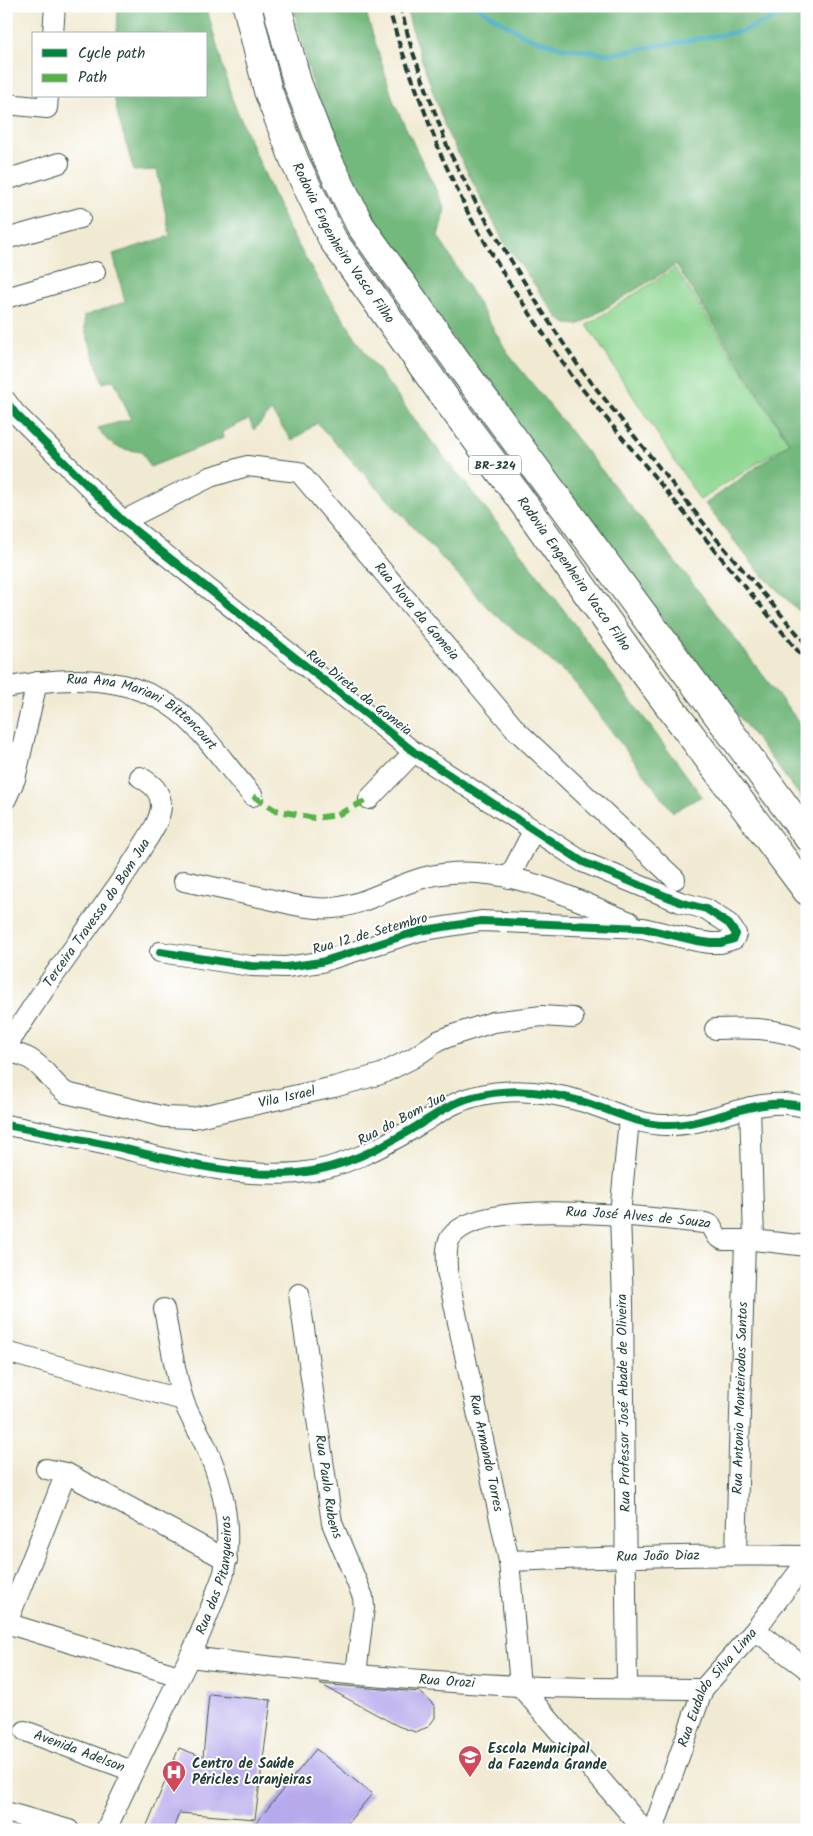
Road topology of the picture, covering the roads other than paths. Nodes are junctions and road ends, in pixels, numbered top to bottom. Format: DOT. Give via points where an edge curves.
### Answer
graph roads {
  1 [pos="55,6"];
  2 [pos="247,6"];
  3 [pos="277,6"];
  4 [pos="53,32"];
  5 [pos="48,98"];
  6 [pos="6,104"];
  7 [pos="59,163"];
  8 [pos="6,180"];
  9 [pos="80,218"];
  10 [pos="6,239"];
  11 [pos="95,272"];
  12 [pos="6,298"];
  13 [pos="6,401"];
  14 [pos="123,522"];
  15 [pos="37,682"];
  16 [pos="6,688"];
  17 [pos="414,752"];
  18 [pos="140,777"];
  19 [pos="253,796"];
  20 [pos="6,799"];
  21 [pos="369,799"];
  22 [pos="807,836"];
  23 [pos="530,837"];
  24 [pos="509,878"];
  25 [pos="675,878"];
  26 [pos="184,881"];
  27 [pos="807,891"];
  28 [pos="643,928"];
  29 [pos="734,939"];
  30 [pos="160,952"];
  31 [pos="573,1018"];
  32 [pos="715,1029"];
  33 [pos="807,1041"];
  34 [pos="6,1049"];
  35 [pos="750,1107"];
  36 [pos="807,1108"];
  37 [pos="629,1119"];
  38 [pos="6,1125"];
  39 [pos="620,1215"];
  40 [pos="463,1227"];
  41 [pos="749,1240"];
  42 [pos="807,1246"];
  43 [pos="299,1294"];
  44 [pos="164,1309"];
  45 [pos="6,1352"];
  46 [pos="183,1400"];
  47 [pos="46,1469"];
  48 [pos="66,1473"];
  49 [pos="736,1554"];
  50 [pos="626,1556"];
  51 [pos="807,1556"];
  52 [pos="226,1560"];
  53 [pos="508,1561"];
  54 [pos="807,1561"];
  55 [pos="7,1623"];
  56 [pos="755,1630"];
  57 [pos="190,1658"];
  58 [pos="807,1669"];
  59 [pos="356,1674"];
  60 [pos="178,1676"];
  61 [pos="520,1686"];
  62 [pos="627,1688"];
  63 [pos="703,1689"];
  64 [pos="25,1732"];
  65 [pos="132,1771"];
  66 [pos="6,1812"];
  67 [pos="69,1830"];
  68 [pos="106,1830"];
  69 [pos="644,1830"];
  70 [pos="653,1830"];
  1 -- 4 [label="street"];
  2 -- 27 [label="highway, Rodovia Engenheiro Vasco Filho / BR-324" via="268,91 295,162 333,240 629,652"];
  3 -- 22 [label="highway, Rodovia Engenheiro Vasco Filho / BR-324" via="297,82 325,154 360,225"];
  5 -- 6 [label="street" via="47,108"];
  7 -- 8 [label="street"];
  9 -- 10 [label="street"];
  11 -- 12 [label="street"];
  13 -- 14 [label="street, Rua Direta da Gomeia"];
  14 -- 17 [label="street, Rua Direta da Gomeia"];
  14 -- 25 [label="street, Rua Nova da Gomeia" via="210,477 247,466 299,472 517,731"];
  15 -- 16 [label="street, Rua Ana Mariani Bittencourt"];
  15 -- 19 [label="street, Rua Ana Mariani Bittencourt" via="72,680 119,684 160,699 200,733"];
  15 -- 20 [label="street" via="15,779"];
  17 -- 21 [label="street"];
  17 -- 29 [label="street, Rua Direta da Gomeia" via="583,862 680,902 706,909 729,924 736,934"];
  18 -- 34 [label="street, Terceira Travessa do Bom Jua" via="153,784 159,793 159,816 135,859"];
  23 -- 24 [label="street"];
  24 -- 26 [label="street" via="482,872 451,872 334,908 312,908"];
  24 -- 28 [label="street" via="549,889"];
  28 -- 29 [label="street, Rua 12 de Setembro" via="697,941 721,943"];
  28 -- 30 [label="street, Rua 12 de Setembro" via="482,921 419,931 320,962 286,967 252,966"];
  31 -- 34 [label="street, Vila Israel" via="542,1016 494,1022 438,1041 414,1058 381,1074 334,1088 193,1118 165,1117 66,1093 28,1058"];
  32 -- 33 [label="street" via="768,1029"];
  35 -- 36 [label="street, Rua do Bom Jua" via="785,1103"];
  35 -- 37 [label="street, Rua do Bom Jua" via="684,1124 651,1124"];
  35 -- 41 [label="street, Rua Antonio Monteirodos Santos"];
  37 -- 38 [label="street, Rua do Bom Jua" via="567,1098 534,1091 499,1091 471,1097 443,1110 343,1164 296,1173 241,1172 182,1163"];
  37 -- 39 [label="street, Rua Professor José Abade de Oliveira"];
  39 -- 40 [label="street, Rua José Alves de Souza" via="517,1213 492,1216"];
  39 -- 41 [label="street, Rua José Alves de Souza" via="705,1223 711,1225 723,1240"];
  39 -- 50 [label="street, Rua Professor José Abade de Oliveira"];
  40 -- 53 [label="street, Rua Armando Torres" via="450,1237 448,1271"];
  41 -- 42 [label="street, Rua José Alves de Souza"];
  41 -- 49 [label="street, Rua Antonio Monteirodos Santos"];
  43 -- 59 [label="street, Rua Paulo Rubens" via="332,1523 363,1597"];
  44 -- 46 [label="street, Rua das Pitangueiras"];
  45 -- 46 [label="street"];
  46 -- 52 [label="street, Rua das Pitangueiras" via="219,1482 225,1508"];
  47 -- 48 [label="street"];
  48 -- 52 [label="street"];
  48 -- 55 [label="street"];
  49 -- 50 [label="street, Rua João Diaz"];
  49 -- 51 [label="street, Rua João Diaz"];
  50 -- 53 [label="street, Rua João Diaz"];
  50 -- 62 [label="street, Rua Professor José Abade de Oliveira"];
  52 -- 57 [label="street, Rua das Pitangueiras" via="224,1573"];
  53 -- 61 [label="street, Rua Armando Torres"];
  54 -- 56 [label="street, Rua Eudaldo Silva Lima"];
  55 -- 60 [label="street"];
  56 -- 58 [label="street"];
  56 -- 63 [label="street, Rua Eudaldo Silva Lima"];
  57 -- 59 [label="street, Rua Orozi"];
  57 -- 60 [label="street, Rua das Pitangueiras"];
  59 -- 61 [label="street, Rua Orozi"];
  60 -- 65 [label="street, Rua das Pitangueiras"];
  61 -- 62 [label="street, Rua Orozi"];
  61 -- 69 [label="street"];
  62 -- 63 [label="street, Rua Orozi"];
  63 -- 70 [label="street, Rua Eudaldo Silva Lima"];
  64 -- 65 [label="street, Avenida Adelson"];
  65 -- 68 [label="street, Rua das Pitangueiras"];
  66 -- 67 [label="street"];
}
